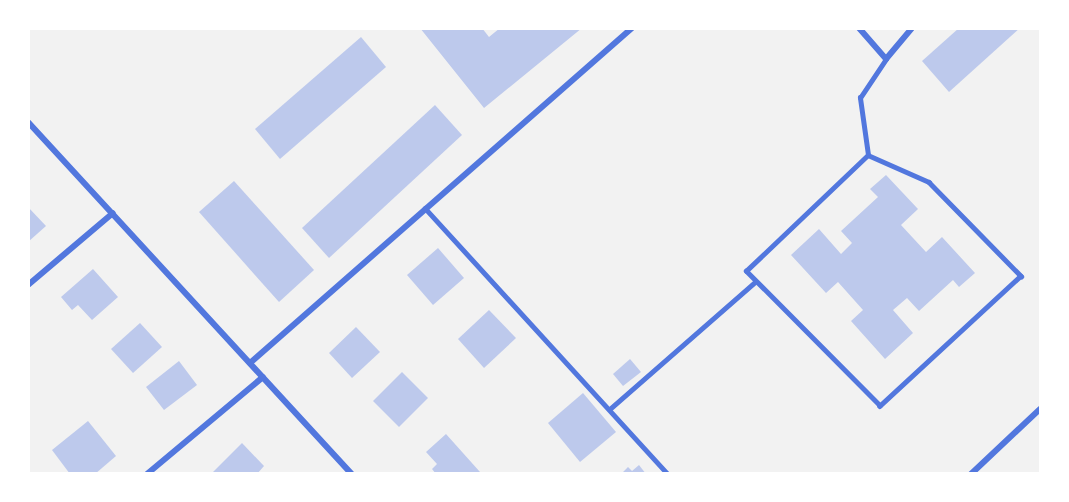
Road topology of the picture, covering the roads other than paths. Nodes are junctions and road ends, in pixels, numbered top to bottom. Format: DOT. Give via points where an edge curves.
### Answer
graph roads {
  1 [pos="632,28"];
  2 [pos="859,28"];
  3 [pos="912,28"];
  4 [pos="886,59"];
  5 [pos="28,122"];
  6 [pos="868,155"];
  7 [pos="425,208"];
  8 [pos="112,213"];
  9 [pos="755,282"];
  10 [pos="28,285"];
  11 [pos="250,363"];
  12 [pos="263,377"];
  13 [pos="611,408"];
  14 [pos="1041,409"];
  15 [pos="147,474"];
  16 [pos="352,474"];
  17 [pos="668,474"];
  18 [pos="971,474"];
  1 -- 7 [label="street"];
  2 -- 4 [label="street"];
  3 -- 4 [label="street"];
  4 -- 6 [label="lane" via="860,98"];
  5 -- 8 [label="street"];
  6 -- 9 [label="lane" via="746,271"];
  6 -- 9 [label="lane" via="929,182 1021,276 880,406"];
  7 -- 11 [label="street"];
  7 -- 13 [label="lane"];
  8 -- 10 [label="street"];
  8 -- 11 [label="street"];
  9 -- 13 [label="lane"];
  11 -- 12 [label="street"];
  12 -- 15 [label="street"];
  12 -- 16 [label="street"];
  13 -- 17 [label="lane"];
  14 -- 18 [label="street"];
}
